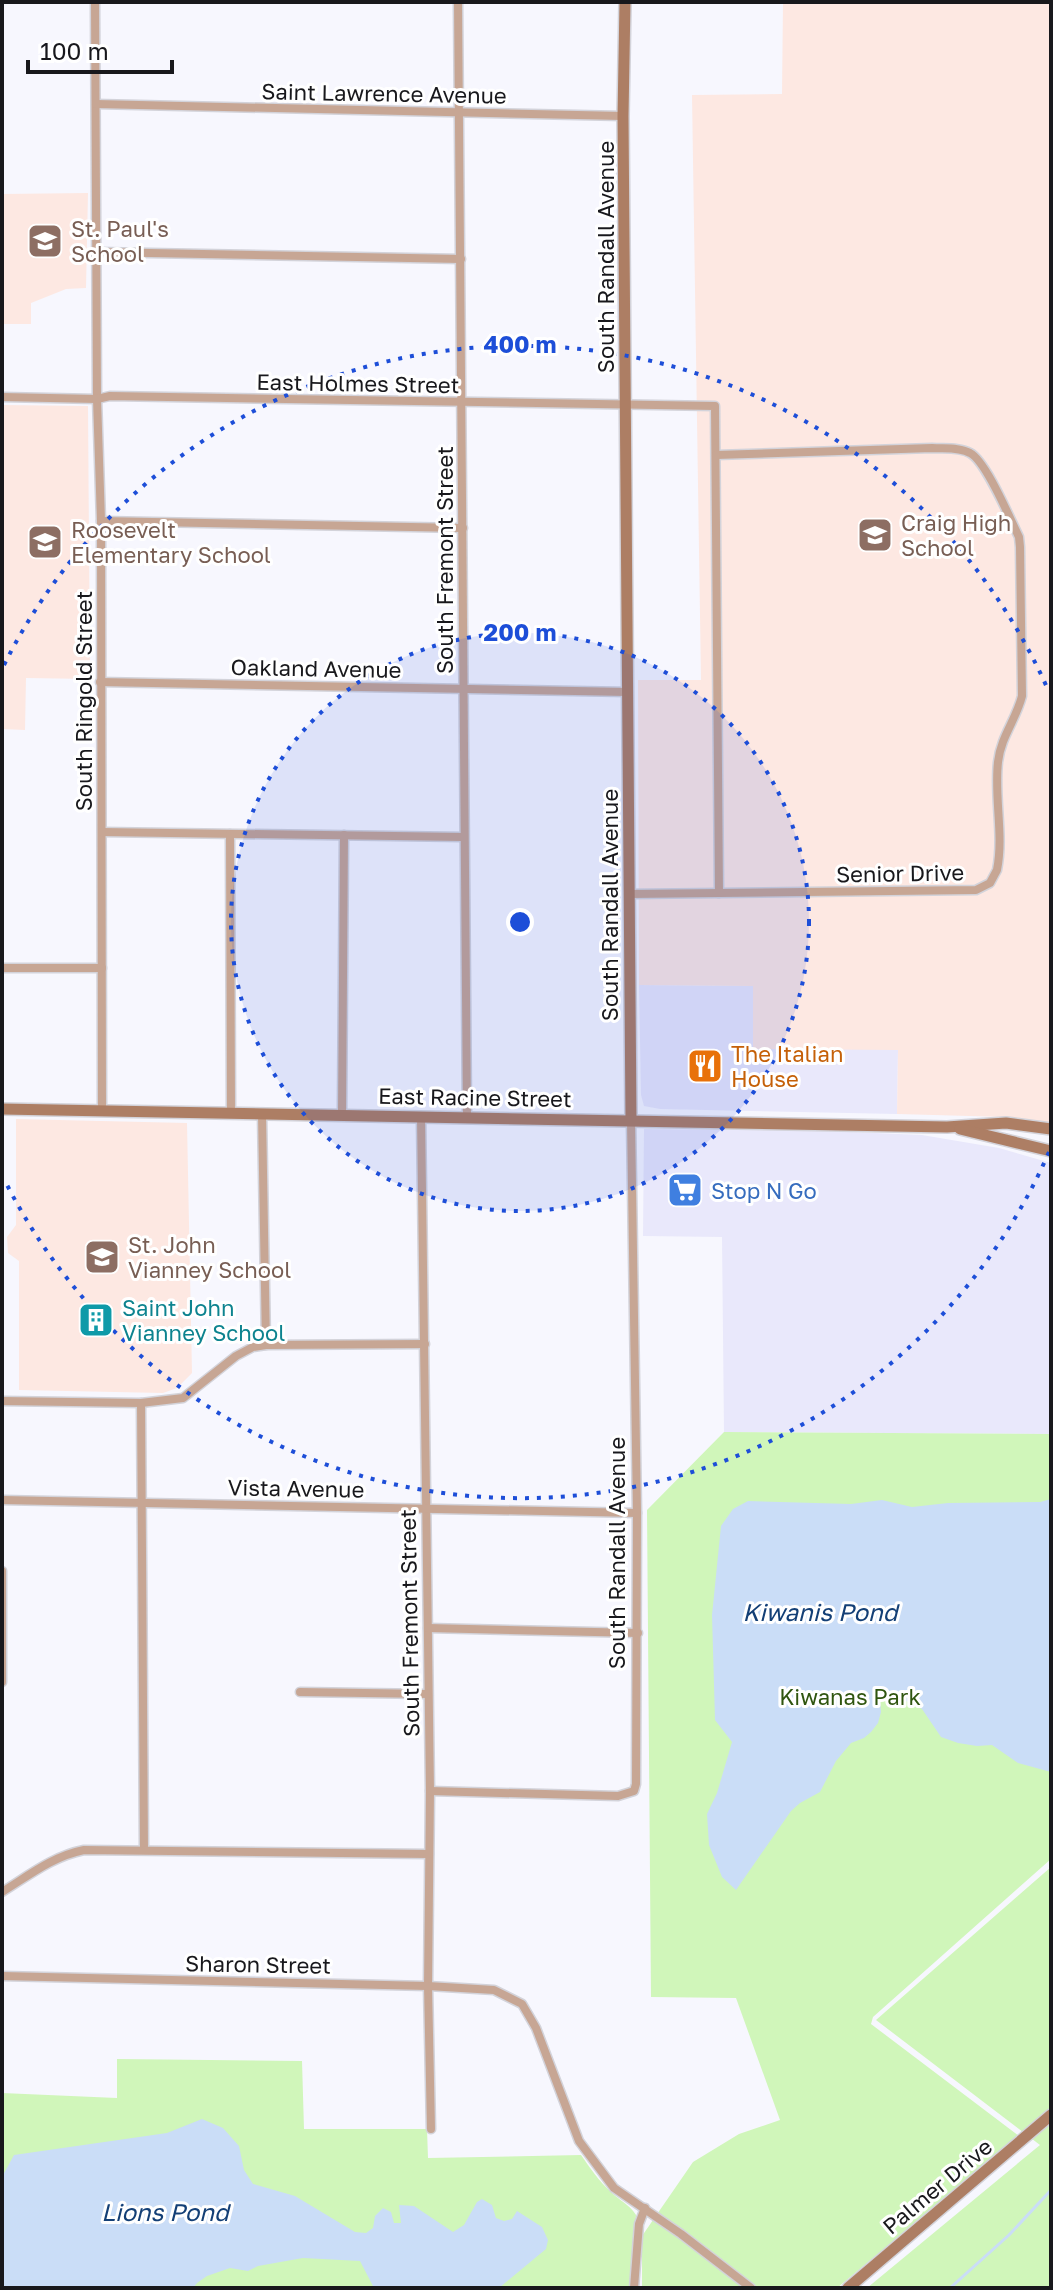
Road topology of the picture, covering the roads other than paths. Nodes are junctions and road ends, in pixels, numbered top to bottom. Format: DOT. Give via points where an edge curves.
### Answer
graph roads {
  1 [pos="95,2"];
  2 [pos="458,2"];
  3 [pos="625,2"];
  4 [pos="96,104"];
  5 [pos="458,113"];
  6 [pos="623,116"];
  7 [pos="97,252"];
  8 [pos="461,259"];
  9 [pos="2,397"];
  10 [pos="97,399"];
  11 [pos="460,402"];
  12 [pos="626,406"];
  13 [pos="716,455"];
  14 [pos="101,521"];
  15 [pos="463,528"];
  16 [pos="100,682"];
  17 [pos="463,689"];
  18 [pos="628,692"];
  19 [pos="102,832"];
  20 [pos="230,834"];
  21 [pos="344,835"];
  22 [pos="463,837"];
  23 [pos="719,893"];
  24 [pos="629,894"];
  25 [pos="2,968"];
  26 [pos="102,968"];
  27 [pos="2,1109"];
  28 [pos="102,1111"];
  29 [pos="231,1114"];
  30 [pos="262,1114"];
  31 [pos="342,1114"];
  32 [pos="421,1116"];
  33 [pos="467,1118"];
  34 [pos="631,1120"];
  35 [pos="947,1127"];
  36 [pos="1051,1129"];
  37 [pos="1051,1151"];
  38 [pos="425,1344"];
  39 [pos="266,1345"];
  40 [pos="2,1401"];
  41 [pos="141,1403"];
  42 [pos="2,1500"];
  43 [pos="141,1503"];
  44 [pos="425,1509"];
  45 [pos="637,1513"];
  46 [pos="2,1571"];
  47 [pos="428,1628"];
  48 [pos="638,1633"];
  49 [pos="2,1682"];
  50 [pos="300,1692"];
  51 [pos="428,1694"];
  52 [pos="430,1791"];
  53 [pos="144,1850"];
  54 [pos="429,1854"];
  55 [pos="2,1892"];
  56 [pos="2,1976"];
  57 [pos="428,1986"];
  58 [pos="1051,2115"];
  59 [pos="431,2129"];
  60 [pos="645,2208"];
  61 [pos="634,2288"];
  62 [pos="751,2288"];
  63 [pos="848,2288"];
  1 -- 4 [label="street, South Ringold Street"];
  2 -- 5 [label="street, South Fremont Street"];
  3 -- 6 [label="street, South Randall Avenue"];
  4 -- 5 [label="street, Saint Lawrence Avenue"];
  4 -- 7 [label="street, South Ringold Street"];
  5 -- 6 [label="street, Saint Lawrence Avenue"];
  5 -- 8 [label="street, South Fremont Street"];
  6 -- 12 [label="street, South Randall Avenue"];
  7 -- 8 [label="street"];
  7 -- 10 [label="street, South Ringold Street"];
  8 -- 11 [label="street, South Fremont Street"];
  9 -- 10 [label="street, East Holmes Street"];
  10 -- 11 [label="street, East Holmes Street"];
  10 -- 14 [label="street, South Ringold Street"];
  11 -- 12 [label="street, East Holmes Street"];
  11 -- 15 [label="street, South Fremont Street"];
  12 -- 13 [label="street, East Holmes Street" via="715,406"];
  12 -- 18 [label="street, South Randall Avenue"];
  13 -- 23 [label="street"];
  13 -- 23 [label="street, Senior Drive" via="932,448 971,453 1019,537 1022,677 1019,707 1003,736 998,763 999,862 995,877 984,888"];
  14 -- 15 [label="street"];
  14 -- 16 [label="street, South Ringold Street"];
  15 -- 17 [label="street, South Fremont Street"];
  16 -- 17 [label="street, Oakland Avenue"];
  16 -- 19 [label="street, South Ringold Street"];
  17 -- 18 [label="street, Oakland Avenue"];
  17 -- 22 [label="street, South Fremont Street"];
  18 -- 24 [label="street, South Randall Avenue"];
  19 -- 20 [label="street"];
  19 -- 26 [label="street, South Ringold Street"];
  20 -- 21 [label="street"];
  20 -- 29 [label="street"];
  21 -- 22 [label="street"];
  21 -- 31 [label="street"];
  22 -- 33 [label="street, South Fremont Street"];
  23 -- 24 [label="street, Senior Drive"];
  24 -- 34 [label="street, South Randall Avenue"];
  25 -- 26 [label="street"];
  26 -- 28 [label="street, South Ringold Street"];
  27 -- 28 [label="street, East Racine Street"];
  28 -- 29 [label="street, East Racine Street"];
  29 -- 30 [label="street, East Racine Street"];
  30 -- 31 [label="street, East Racine Street"];
  30 -- 39 [label="street"];
  31 -- 32 [label="street, East Racine Street"];
  32 -- 33 [label="street, East Racine Street"];
  32 -- 38 [label="street, South Fremont Street"];
  33 -- 34 [label="street, East Racine Street"];
  34 -- 35 [label="street, East Racine Street"];
  34 -- 45 [label="street, South Randall Avenue"];
  35 -- 36 [label="street, East Racine Street" via="1006,1123"];
  35 -- 37 [label="street, East Racine Street"];
  38 -- 39 [label="street"];
  38 -- 44 [label="street, South Fremont Street"];
  39 -- 41 [label="street" via="236,1356 183,1398"];
  40 -- 41 [label="street"];
  41 -- 43 [label="street"];
  42 -- 43 [label="street, Vista Avenue"];
  43 -- 44 [label="street, Vista Avenue"];
  43 -- 53 [label="street"];
  44 -- 45 [label="street, Vista Avenue"];
  44 -- 47 [label="street, South Fremont Street"];
  45 -- 48 [label="street, South Randall Avenue"];
  46 -- 49 [label="street"];
  47 -- 48 [label="street"];
  47 -- 51 [label="street, South Fremont Street"];
  48 -- 52 [label="street, South Randall Avenue" via="634,1791 618,1796"];
  50 -- 51 [label="street"];
  51 -- 52 [label="street, South Fremont Street"];
  52 -- 54 [label="street, South Fremont Street"];
  53 -- 54 [label="street"];
  53 -- 55 [label="street" via="68,1853"];
  54 -- 57 [label="street, South Fremont Street"];
  56 -- 57 [label="street, Sharon Street"];
  57 -- 59 [label="street, South Fremont Street"];
  57 -- 60 [label="street, Sharon Street" via="494,1990 522,2004 579,2141 614,2188"];
  58 -- 63 [label="street, Palmer Drive"];
  60 -- 61 [label="street"];
  60 -- 62 [label="street"];
}
